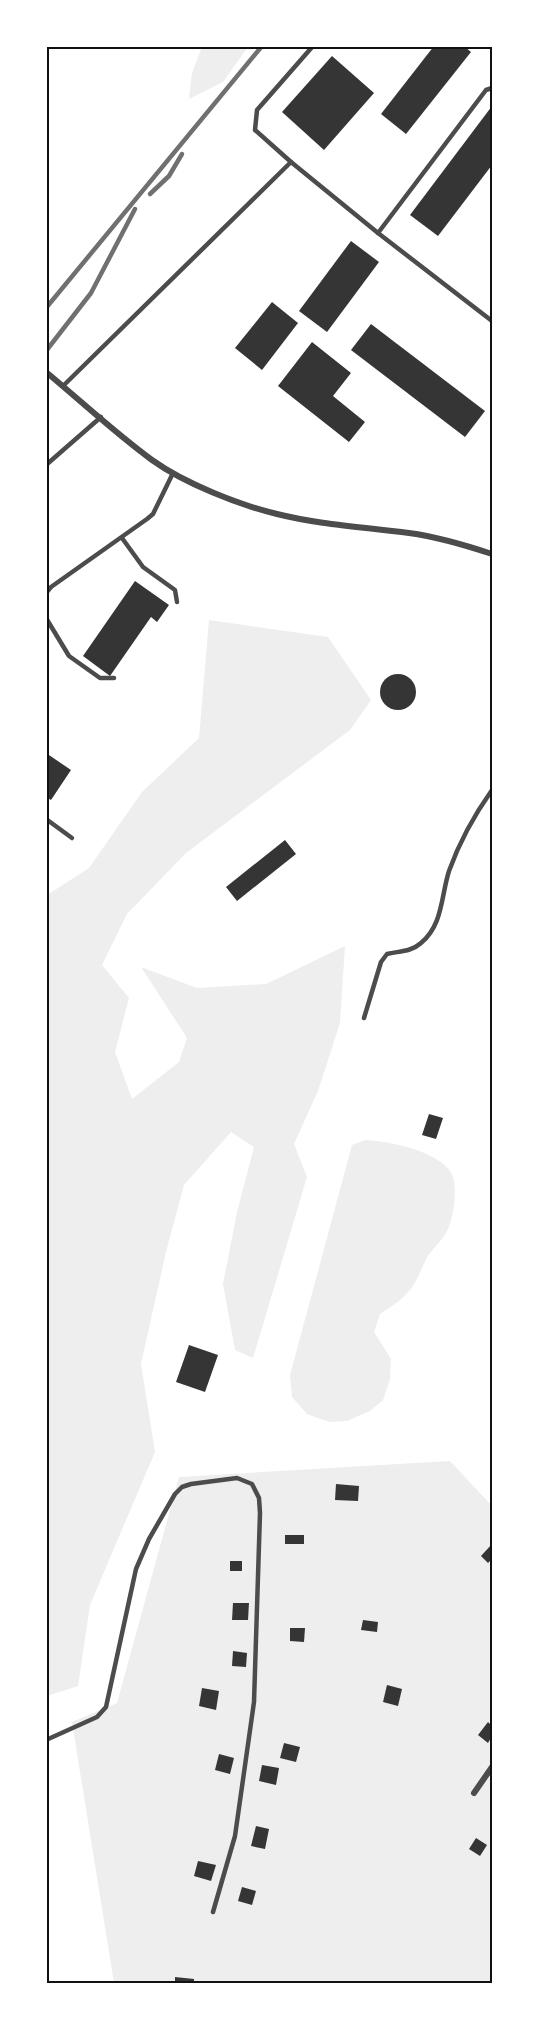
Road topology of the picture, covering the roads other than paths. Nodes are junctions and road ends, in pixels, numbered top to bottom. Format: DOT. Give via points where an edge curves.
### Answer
graph roads {
  1 [pos="313,46"];
  2 [pos="492,88"];
  3 [pos="291,162"];
  4 [pos="378,233"];
  5 [pos="492,321"];
  6 [pos="46,372"];
  7 [pos="63,386"];
  8 [pos="101,417"];
  9 [pos="46,465"];
  10 [pos="173,473"];
  11 [pos="122,538"];
  12 [pos="492,554"];
  13 [pos="46,593"];
  14 [pos="177,602"];
  15 [pos="46,618"];
  16 [pos="114,678"];
  17 [pos="492,790"];
  18 [pos="46,819"];
  19 [pos="72,838"];
  20 [pos="364,1018"];
  21 [pos="46,1740"];
  22 [pos="492,1767"];
  23 [pos="474,1793"];
  24 [pos="213,1912"];
  1 -- 3 [label="lane" via="257,110 255,130"];
  2 -- 4 [label="lane" via="486,90"];
  3 -- 4 [label="lane"];
  3 -- 7 [label="lane"];
  4 -- 5 [label="lane"];
  6 -- 7 [label="street"];
  7 -- 8 [label="street"];
  8 -- 9 [label="lane"];
  8 -- 10 [label="street"];
  10 -- 11 [label="lane" via="153,514"];
  10 -- 12 [label="street" via="278,514 428,536"];
  11 -- 13 [label="lane"];
  11 -- 14 [label="lane" via="143,567 175,590"];
  15 -- 16 [label="lane" via="69,656 100,678"];
  17 -- 20 [label="lane" via="449,873 441,911 429,935 416,947 387,954"];
  18 -- 19 [label="lane"];
  21 -- 24 [label="lane" via="97,1717 106,1707 136,1569 175,1494 191,1484 237,1478 252,1484 259,1498 260,1513 254,1702 235,1836"];
  22 -- 23 [label="street"];
}
